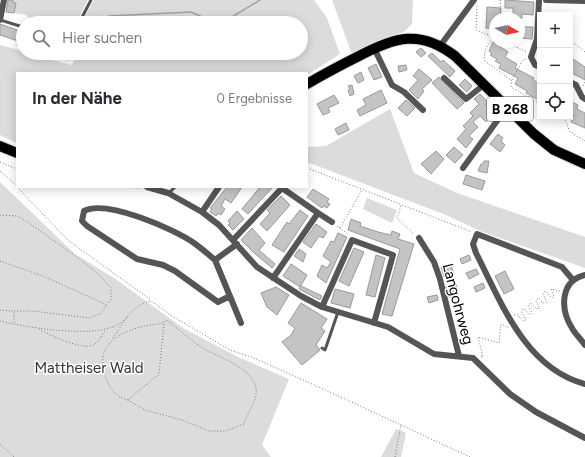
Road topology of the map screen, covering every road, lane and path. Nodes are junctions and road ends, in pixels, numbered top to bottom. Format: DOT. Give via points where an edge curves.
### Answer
graph roads {
  1 [pos="4,0"];
  2 [pos="91,0"];
  3 [pos="474,0"];
  4 [pos="478,0"];
  5 [pos="500,0"];
  6 [pos="539,0"];
  7 [pos="546,0"];
  8 [pos="585,1"];
  9 [pos="501,12"];
  10 [pos="83,16"];
  11 [pos="0,20"];
  12 [pos="16,25"];
  13 [pos="489,36"];
  14 [pos="573,42"];
  15 [pos="489,43"];
  16 [pos="440,46"];
  17 [pos="374,48"];
  18 [pos="519,48"];
  19 [pos="585,52"];
  20 [pos="532,54"];
  21 [pos="522,61"];
  22 [pos="537,66"];
  23 [pos="444,78"];
  24 [pos="512,81"];
  25 [pos="308,83"];
  26 [pos="485,84"];
  27 [pos="573,84"];
  28 [pos="585,99"];
  29 [pos="537,102"];
  30 [pos="507,107"];
  31 [pos="423,110"];
  32 [pos="565,120"];
  33 [pos="585,141"];
  34 [pos="0,146"];
  35 [pos="16,153"];
  36 [pos="0,162"];
  37 [pos="585,164"];
  38 [pos="308,168"];
  39 [pos="463,168"];
  40 [pos="16,169"];
  41 [pos="0,171"];
  42 [pos="16,186"];
  43 [pos="18,188"];
  44 [pos="122,188"];
  45 [pos="142,188"];
  46 [pos="155,188"];
  47 [pos="174,188"];
  48 [pos="218,188"];
  49 [pos="362,190"];
  50 [pos="168,193"];
  51 [pos="401,205"];
  52 [pos="202,212"];
  53 [pos="318,213"];
  54 [pos="0,216"];
  55 [pos="332,222"];
  56 [pos="477,234"];
  57 [pos="419,238"];
  58 [pos="352,240"];
  59 [pos="235,242"];
  60 [pos="0,260"];
  61 [pos="215,260"];
  62 [pos="585,275"];
  63 [pos="273,278"];
  64 [pos="574,280"];
  65 [pos="565,292"];
  66 [pos="230,296"];
  67 [pos="151,301"];
  68 [pos="107,305"];
  69 [pos="322,307"];
  70 [pos="0,310"];
  71 [pos="14,312"];
  72 [pos="338,312"];
  73 [pos="128,315"];
  74 [pos="0,321"];
  75 [pos="164,323"];
  76 [pos="241,323"];
  77 [pos="374,323"];
  78 [pos="14,324"];
  79 [pos="38,328"];
  80 [pos="515,328"];
  81 [pos="105,330"];
  82 [pos="112,339"];
  83 [pos="585,345"];
  84 [pos="322,348"];
  85 [pos="459,356"];
  86 [pos="473,358"];
  87 [pos="585,384"];
  88 [pos="128,400"];
  89 [pos="401,424"];
  90 [pos="585,438"];
  91 [pos="0,444"];
  92 [pos="14,457"];
  93 [pos="395,457"];
  94 [pos="470,457"];
  1 -- 11 [label="street"];
  2 -- 10 [label="lane"];
  3 -- 16 [label="street"];
  4 -- 13 [label="path" via="476,30"];
  5 -- 9 [label="path"];
  6 -- 20 [label="street" via="538,39"];
  7 -- 8 [label="street"];
  11 -- 12 [label="lane"];
  14 -- 19 [label="path"];
  15 -- 24 [label="path" via="483,54 485,61"];
  16 -- 17 [label="main road, B 268" via="410,38 390,41"];
  16 -- 26 [label="main road, B 268" via="456,56"];
  17 -- 25 [label="main road, B 268"];
  17 -- 31 [label="street" via="392,85 404,92"];
  18 -- 20 [label="path"];
  20 -- 22 [label="street" via="531,57"];
  21 -- 24 [label="path"];
  23 -- 26 [label="street" via="466,99"];
  24 -- 29 [label="path" via="510,86"];
  26 -- 30 [label="main road, B 268"];
  27 -- 28 [label="street"];
  30 -- 37 [label="main road, B 268" via="554,150"];
  30 -- 39 [label="street"];
  32 -- 33 [label="path" via="570,132"];
  34 -- 35 [label="main road"];
  36 -- 40 [label="path"];
  38 -- 49 [label="path"];
  41 -- 42 [label="path"];
  43 -- 67 [label="path" via="69,241"];
  44 -- 45 [label="path"];
  46 -- 50 [label="street"];
  47 -- 50 [label="lane"];
  48 -- 52 [label="street"];
  49 -- 51 [label="path"];
  49 -- 58 [label="path" via="340,228"];
  50 -- 52 [label="street"];
  51 -- 56 [label="path"];
  51 -- 57 [label="path" via="397,218"];
  52 -- 59 [label="street"];
  53 -- 55 [label="street"];
  53 -- 59 [label="street" via="282,188"];
  53 -- 63 [label="street"];
  54 -- 68 [label="path" via="17,216 29,223 99,275 111,288 111,299"];
  56 -- 64 [label="street" via="562,267"];
  56 -- 80 [label="street" via="473,244 476,253"];
  57 -- 85 [label="street, Langohrweg" via="434,262 440,279"];
  58 -- 69 [label="street"];
  58 -- 77 [label="street" via="393,255"];
  59 -- 61 [label="street"];
  59 -- 63 [label="street" via="257,267"];
  60 -- 68 [label="path"];
  61 -- 66 [label="street"];
  61 -- 66 [label="street" via="193,242 154,223 111,209 96,207 84,210 82,221 87,226 137,259 163,265 218,302"];
  62 -- 64 [label="street"];
  63 -- 69 [label="street"];
  64 -- 65 [label="street"];
  65 -- 80 [label="path" via="551,289 554,297 552,298 545,292 543,294 547,302 543,303 538,298 536,301 540,308 537,309 531,303 528,305 532,313 530,315 524,309 521,311 526,320 523,321 517,314 513,316 519,325"];
  65 -- 83 [label="street" via="566,317 571,328"];
  66 -- 76 [label="street"];
  67 -- 73 [label="path" via="140,303"];
  67 -- 89 [label="path" via="230,350 254,358"];
  68 -- 71 [label="path" via="100,314 89,318 33,311"];
  69 -- 72 [label="street"];
  70 -- 71 [label="path"];
  71 -- 78 [label="path"];
  72 -- 77 [label="street"];
  72 -- 84 [label="lane" via="325,350"];
  73 -- 81 [label="path" via="118,325"];
  73 -- 82 [label="path"];
  74 -- 78 [label="path"];
  75 -- 82 [label="path" via="140,327"];
  75 -- 88 [label="path" via="159,374"];
  75 -- 88 [label="path" via="167,320 209,353 243,370 250,377 256,396 244,424 226,431 209,431 182,420 144,410"];
  77 -- 85 [label="street" via="398,332 434,354"];
  78 -- 79 [label="path"];
  79 -- 81 [label="path"];
  79 -- 81 [label="path" via="85,347 95,344"];
  80 -- 86 [label="path" via="501,324 499,343 478,337 483,357"];
  80 -- 87 [label="street" via="539,357 565,377"];
  82 -- 88 [label="path" via="104,354 104,375 111,391"];
  85 -- 86 [label="street"];
  86 -- 90 [label="street" via="510,394 536,412"];
  89 -- 93 [label="path"];
  89 -- 94 [label="path"];
  91 -- 92 [label="path"];
}
